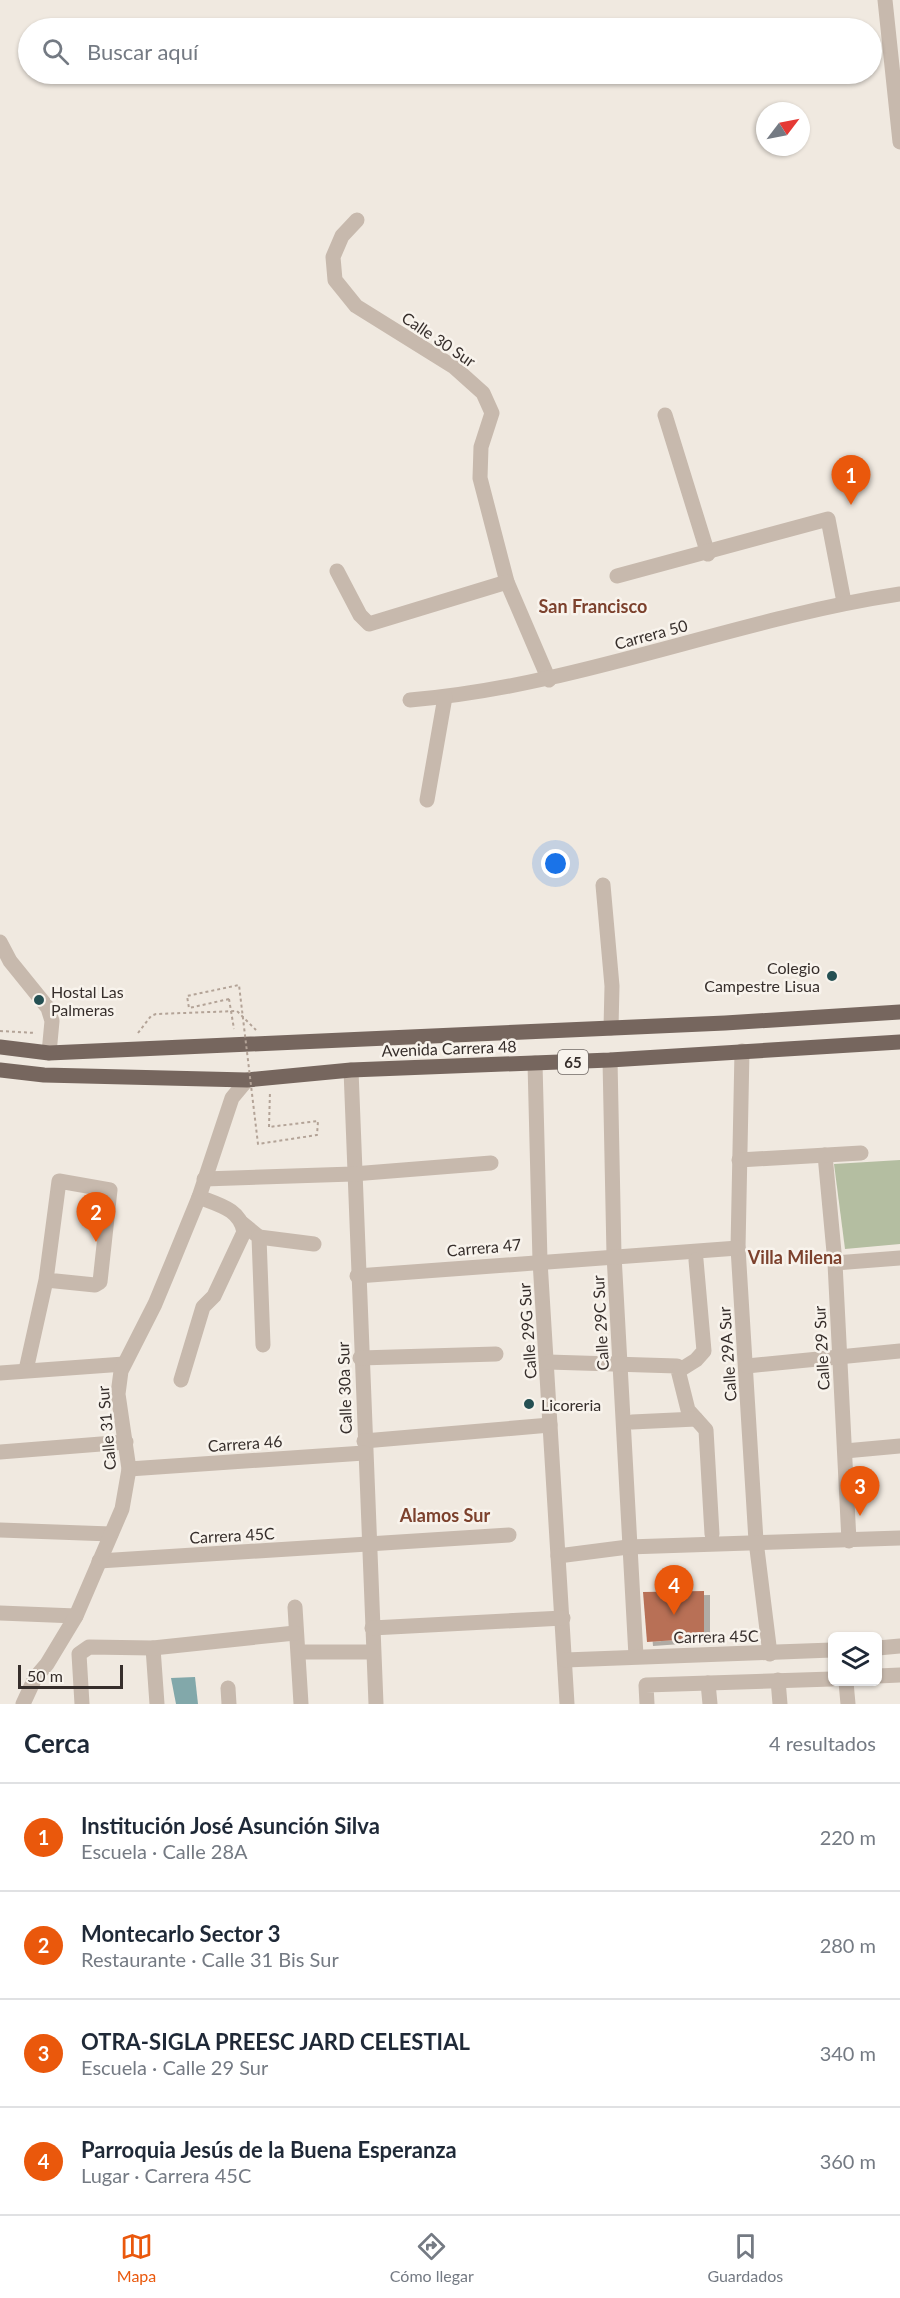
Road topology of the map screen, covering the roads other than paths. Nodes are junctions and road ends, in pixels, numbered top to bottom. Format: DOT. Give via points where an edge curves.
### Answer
graph roads {
  1 [pos="885,0"];
  2 [pos="900,142"];
  3 [pos="357,220"];
  4 [pos="665,415"];
  5 [pos="708,554"];
  6 [pos="337,571"];
  7 [pos="617,576"];
  8 [pos="507,582"];
  9 [pos="900,594"];
  10 [pos="844,602"];
  11 [pos="549,680"];
  12 [pos="445,698"];
  13 [pos="410,700"];
  14 [pos="427,800"];
  15 [pos="603,885"];
  16 [pos="0,942"];
  17 [pos="900,1012"];
  18 [pos="611,1028"];
  19 [pos="900,1042"];
  20 [pos="0,1047"];
  21 [pos="742,1051"];
  22 [pos="49,1053"];
  23 [pos="610,1060"];
  24 [pos="535,1063"];
  25 [pos="0,1070"];
  26 [pos="351,1070"];
  27 [pos="247,1080"];
  28 [pos="861,1153"];
  29 [pos="825,1155"];
  30 [pos="739,1161"];
  31 [pos="491,1163"];
  32 [pos="353,1174"];
  33 [pos="204,1179"];
  34 [pos="199,1197"];
  35 [pos="242,1223"];
  36 [pos="259,1237"];
  37 [pos="314,1244"];
  38 [pos="738,1248"];
  39 [pos="614,1255"];
  40 [pos="900,1258"];
  41 [pos="696,1260"];
  42 [pos="540,1261"];
  43 [pos="835,1263"];
  44 [pos="357,1276"];
  45 [pos="46,1281"];
  46 [pos="263,1345"];
  47 [pos="900,1352"];
  48 [pos="496,1354"];
  49 [pos="360,1358"];
  50 [pos="838,1358"];
  51 [pos="548,1362"];
  52 [pos="124,1364"];
  53 [pos="620,1364"];
  54 [pos="747,1366"];
  55 [pos="26,1370"];
  56 [pos="680,1370"];
  57 [pos="0,1373"];
  58 [pos="182,1380"];
  59 [pos="696,1419"];
  60 [pos="632,1422"];
  61 [pos="550,1425"];
  62 [pos="126,1442"];
  63 [pos="900,1446"];
  64 [pos="364,1447"];
  65 [pos="845,1451"];
  66 [pos="0,1452"];
  67 [pos="129,1469"];
  68 [pos="0,1530"];
  69 [pos="111,1534"];
  70 [pos="712,1534"];
  71 [pos="509,1535"];
  72 [pos="900,1538"];
  73 [pos="756,1541"];
  74 [pos="849,1541"];
  75 [pos="368,1545"];
  76 [pos="628,1547"];
  77 [pos="558,1556"];
  78 [pos="99,1561"];
  79 [pos="295,1607"];
  80 [pos="0,1613"];
  81 [pos="76,1616"];
  82 [pos="563,1618"];
  83 [pos="372,1628"];
  84 [pos="296,1633"];
  85 [pos="900,1646"];
  86 [pos="153,1648"];
  87 [pos="882,1648"];
  88 [pos="828,1650"];
  89 [pos="299,1652"];
  90 [pos="373,1652"];
  91 [pos="770,1654"];
  92 [pos="636,1656"];
  93 [pos="565,1660"];
  94 [pos="900,1675"];
  95 [pos="882,1677"];
  96 [pos="828,1679"];
  97 [pos="778,1680"];
  98 [pos="708,1683"];
  99 [pos="846,1686"];
  100 [pos="228,1688"];
  101 [pos="23,1704"];
  102 [pos="82,1704"];
  103 [pos="157,1704"];
  104 [pos="229,1704"];
  105 [pos="301,1704"];
  106 [pos="376,1704"];
  107 [pos="567,1704"];
  108 [pos="647,1704"];
  109 [pos="710,1704"];
  110 [pos="780,1704"];
  111 [pos="848,1704"];
  1 -- 2 [label="street"];
  3 -- 8 [label="street, Calle 30 Sur" via="342,236 333,257 335,280 356,306 454,367 483,393 492,413 481,447 480,478"];
  4 -- 5 [label="street"];
  5 -- 7 [label="street"];
  5 -- 10 [label="street" via="828,519"];
  6 -- 8 [label="street" via="360,615 369,624"];
  8 -- 11 [label="street, Calle 30 Sur"];
  9 -- 10 [label="street, Carrera 50"];
  10 -- 11 [label="street, Carrera 50"];
  11 -- 12 [label="street, Carrera 50"];
  12 -- 13 [label="street, Carrera 50"];
  12 -- 14 [label="street"];
  15 -- 18 [label="street" via="612,986"];
  16 -- 22 [label="street" via="10,961 42,998 52,1021"];
  17 -- 18 [label="main road, Avenida Carrera 48 / 65"];
  18 -- 22 [label="main road, Avenida Carrera 48 / 65"];
  19 -- 21 [label="main road, Avenida Carrera 48 / 65"];
  20 -- 22 [label="main road, Avenida Carrera 48 / 65"];
  21 -- 23 [label="main road, Avenida Carrera 48 / 65"];
  21 -- 30 [label="street, Calle 29A Sur"];
  23 -- 24 [label="main road, Avenida Carrera 48 / 65"];
  23 -- 39 [label="street, Calle 29C Sur"];
  24 -- 26 [label="main road, Avenida Carrera 48 / 65"];
  24 -- 42 [label="street, Calle 29G Sur"];
  25 -- 27 [label="main road, Avenida Carrera 48 / 65"];
  26 -- 27 [label="main road, Avenida Carrera 48 / 65"];
  26 -- 32 [label="street, Calle 30a Sur"];
  27 -- 33 [label="street, Calle 31 Sur" via="232,1098"];
  28 -- 29 [label="street"];
  29 -- 30 [label="street"];
  29 -- 43 [label="street, Calle 29 Sur"];
  30 -- 38 [label="street, Calle 29A Sur"];
  31 -- 32 [label="street"];
  32 -- 33 [label="street"];
  32 -- 44 [label="street, Calle 30a Sur"];
  33 -- 34 [label="street, Calle 31 Sur"];
  34 -- 35 [label="street" via="235,1212"];
  34 -- 52 [label="street, Calle 31 Sur" via="155,1304"];
  35 -- 36 [label="street"];
  35 -- 58 [label="street" via="244,1232 214,1296 203,1307"];
  36 -- 37 [label="street"];
  36 -- 46 [label="street"];
  38 -- 39 [label="street, Carrera 47"];
  38 -- 54 [label="street, Calle 29A Sur"];
  39 -- 42 [label="street, Carrera 47"];
  39 -- 53 [label="street, Calle 29C Sur"];
  40 -- 43 [label="street"];
  41 -- 56 [label="street" via="704,1351"];
  42 -- 44 [label="street, Carrera 47"];
  42 -- 51 [label="street, Calle 29G Sur"];
  43 -- 50 [label="street, Calle 29 Sur"];
  44 -- 49 [label="street, Calle 30a Sur"];
  45 -- 45 [label="street" via="58,1181 110,1190 100,1281 95,1285"];
  45 -- 55 [label="street"];
  47 -- 50 [label="street"];
  48 -- 49 [label="street"];
  49 -- 64 [label="street, Calle 30a Sur"];
  50 -- 54 [label="street"];
  50 -- 65 [label="street, Calle 29 Sur"];
  51 -- 53 [label="street"];
  51 -- 61 [label="street, Calle 29G Sur"];
  52 -- 55 [label="street"];
  52 -- 62 [label="street, Calle 31 Sur" via="118,1386"];
  53 -- 56 [label="street" via="677,1366"];
  53 -- 76 [label="street, Calle 29C Sur"];
  54 -- 73 [label="street, Calle 29A Sur"];
  55 -- 57 [label="street"];
  56 -- 59 [label="street" via="686,1405"];
  59 -- 60 [label="street"];
  59 -- 70 [label="street" via="706,1430"];
  61 -- 64 [label="street, Carrera 46"];
  61 -- 77 [label="street, Calle 29G Sur"];
  62 -- 66 [label="street"];
  62 -- 67 [label="street, Calle 31 Sur"];
  63 -- 65 [label="street"];
  64 -- 67 [label="street, Carrera 46"];
  64 -- 75 [label="street, Calle 30a Sur"];
  65 -- 74 [label="street, Calle 29 Sur"];
  67 -- 69 [label="street, Calle 31 Sur" via="126,1496"];
  68 -- 69 [label="street"];
  69 -- 78 [label="street, Calle 31 Sur"];
  71 -- 75 [label="street, Carrera 45C"];
  72 -- 74 [label="street"];
  73 -- 74 [label="street"];
  73 -- 76 [label="street"];
  73 -- 91 [label="street, Calle 29A Sur"];
  75 -- 78 [label="street, Carrera 45C"];
  75 -- 83 [label="street, Calle 30a Sur"];
  76 -- 77 [label="street"];
  76 -- 92 [label="street, Calle 29C Sur"];
  77 -- 82 [label="street, Calle 29G Sur"];
  78 -- 81 [label="street, Calle 31 Sur"];
  79 -- 84 [label="street"];
  80 -- 81 [label="street"];
  81 -- 101 [label="street, Calle 31 Sur" via="35,1678"];
  82 -- 83 [label="street"];
  82 -- 93 [label="street, Calle 29G Sur"];
  83 -- 90 [label="street, Calle 30a Sur"];
  84 -- 86 [label="street"];
  84 -- 89 [label="street"];
  85 -- 87 [label="street"];
  86 -- 102 [label="street" via="83,1650"];
  86 -- 103 [label="street"];
  88 -- 91 [label="street, Carrera 45C"];
  89 -- 90 [label="street"];
  89 -- 105 [label="street"];
  90 -- 106 [label="street, Calle 30a Sur"];
  91 -- 92 [label="street, Carrera 45C"];
  92 -- 93 [label="street, Carrera 45C"];
  93 -- 107 [label="street, Calle 29G Sur"];
  94 -- 95 [label="street"];
  96 -- 97 [label="street"];
  97 -- 98 [label="street"];
  97 -- 110 [label="street"];
  98 -- 108 [label="street" via="646,1685"];
  98 -- 109 [label="street"];
  99 -- 111 [label="street"];
  100 -- 104 [label="street"];
}
